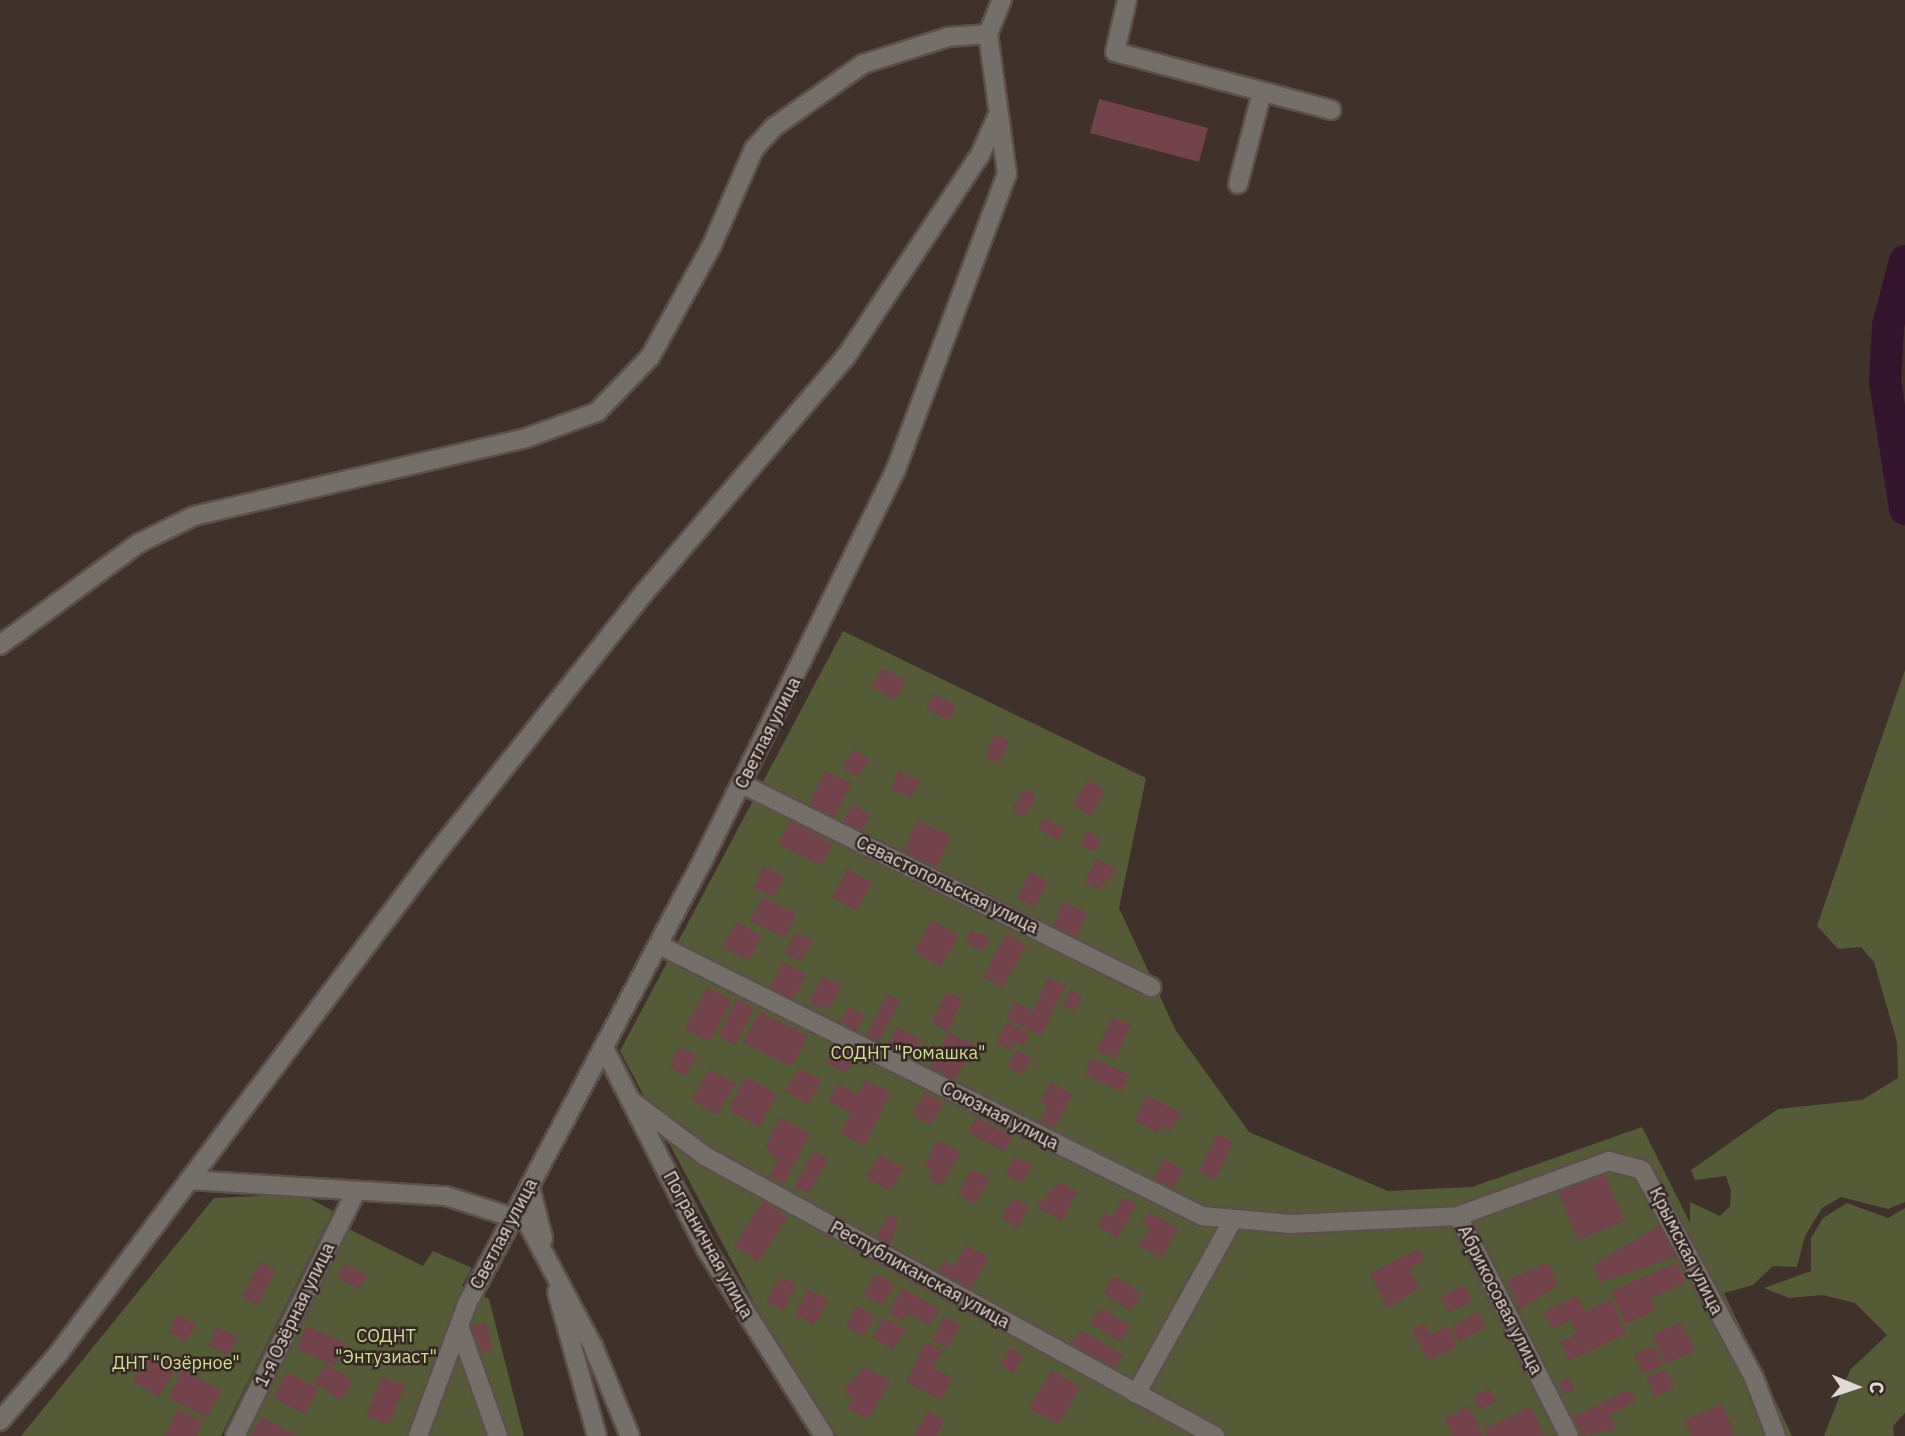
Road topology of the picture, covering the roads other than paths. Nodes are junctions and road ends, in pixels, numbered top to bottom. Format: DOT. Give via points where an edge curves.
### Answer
graph roads {
  1 [pos="1002,0"];
  2 [pos="1127,0"];
  3 [pos="988,34"];
  4 [pos="1262,92"];
  5 [pos="1332,110"];
  6 [pos="997,117"];
  7 [pos="1238,184"];
  8 [pos="0,645"];
  9 [pos="742,784"];
  10 [pos="659,945"];
  11 [pos="1151,987"];
  12 [pos="604,1048"];
  13 [pos="633,1102"];
  14 [pos="189,1180"];
  15 [pos="530,1187"];
  16 [pos="355,1193"];
  17 [pos="514,1215"];
  18 [pos="1458,1216"];
  19 [pos="1231,1223"];
  20 [pos="545,1249"];
  21 [pos="458,1326"];
  22 [pos="1136,1394"];
  23 [pos="0,1422"];
  24 [pos="234,1436"];
  25 [pos="418,1436"];
  26 [pos="498,1436"];
  27 [pos="597,1436"];
  28 [pos="630,1436"];
  29 [pos="824,1436"];
  30 [pos="1215,1436"];
  31 [pos="1569,1436"];
  32 [pos="1776,1436"];
  1 -- 3 [label="street, Светлая улица"];
  2 -- 4 [label="street" via="1115,52"];
  3 -- 6 [label="street, Светлая улица"];
  3 -- 8 [label="street" via="935,40 863,64 774,127 754,149 712,244 650,357 597,412 526,438 194,516 139,543"];
  4 -- 5 [label="street"];
  4 -- 7 [label="street"];
  6 -- 9 [label="street, Светлая улица" via="1007,174 991,228 896,469"];
  6 -- 14 [label="street" via="980,155 845,358 467,814"];
  9 -- 10 [label="street, Светлая улица"];
  9 -- 11 [label="street, Севастопольская улица"];
  10 -- 12 [label="street, Светлая улица"];
  10 -- 19 [label="street, Союзная улица" via="1202,1216"];
  12 -- 13 [label="street, Пограничная улица"];
  12 -- 15 [label="street, Светлая улица"];
  13 -- 22 [label="street, Республиканская улица" via="705,1156"];
  13 -- 29 [label="street, Пограничная улица" via="706,1249"];
  14 -- 16 [label="street" via="299,1183"];
  14 -- 23 [label="street" via="27,1395"];
  15 -- 17 [label="street, Светлая улица"];
  15 -- 20 [label="street"];
  16 -- 17 [label="street" via="446,1196"];
  16 -- 24 [label="street, 1-я Озёрная улица"];
  17 -- 20 [label="street"];
  17 -- 21 [label="street, Светлая улица"];
  18 -- 19 [label="street, Абрикосовая улица"];
  18 -- 31 [label="street, Абрикосовая улица"];
  18 -- 32 [label="street, Крымская улица" via="1609,1161 1642,1170 1754,1378"];
  19 -- 22 [label="street"];
  20 -- 27 [label="street"];
  20 -- 28 [label="street"];
  21 -- 25 [label="street, Светлая улица"];
  21 -- 26 [label="street"];
  22 -- 30 [label="street, Республиканская улица"];
}
